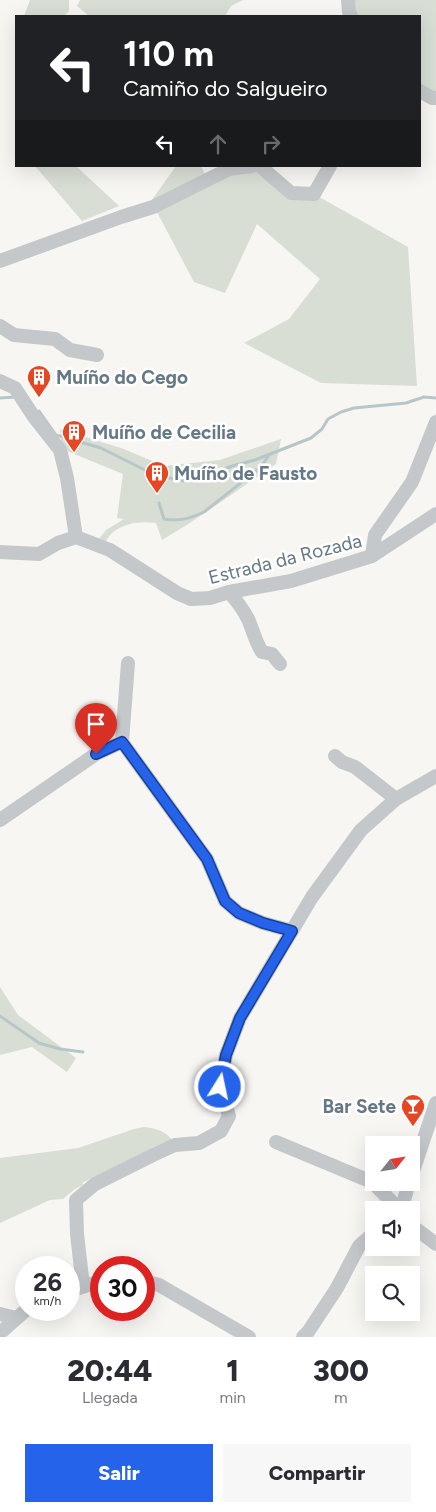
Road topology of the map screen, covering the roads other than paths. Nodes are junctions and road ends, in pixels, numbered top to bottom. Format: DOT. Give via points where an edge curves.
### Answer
graph roads {
  1 [pos="348,0"];
  2 [pos="351,15"];
  3 [pos="421,92"];
  4 [pos="436,98"];
  5 [pos="244,167"];
  6 [pos="261,167"];
  7 [pos="329,167"];
  8 [pos="2,258"];
  9 [pos="0,326"];
  10 [pos="97,355"];
  11 [pos="0,381"];
  12 [pos="436,422"];
  13 [pos="436,514"];
  14 [pos="76,537"];
  15 [pos="0,552"];
  16 [pos="372,556"];
  17 [pos="229,592"];
  18 [pos="128,662"];
  19 [pos="280,664"];
  20 [pos="122,742"];
  21 [pos="335,756"];
  22 [pos="436,776"];
  23 [pos="396,798"];
  24 [pos="0,820"];
  25 [pos="292,931"];
  26 [pos="436,1103"];
  27 [pos="276,1142"];
  28 [pos="420,1150"];
  29 [pos="390,1201"];
  30 [pos="420,1232"];
  31 [pos="365,1241"];
  32 [pos="436,1244"];
  33 [pos="90,1284"];
  34 [pos="155,1284"];
  35 [pos="83,1286"];
  36 [pos="80,1287"];
  37 [pos="0,1314"];
  38 [pos="15,1314"];
  39 [pos="15,1319"];
  40 [pos="0,1333"];
  41 [pos="308,1335"];
  42 [pos="249,1337"];
  1 -- 2 [label="street"];
  3 -- 4 [label="street"];
  5 -- 8 [label="street" via="229,169 153,207"];
  6 -- 7 [label="street" via="291,193 314,194"];
  9 -- 10 [label="street" via="14,335 55,339 70,350"];
  11 -- 14 [label="street" via="15,388 60,450"];
  12 -- 16 [label="street" via="412,482 375,535"];
  13 -- 16 [label="street, Estrada da Rozada"];
  14 -- 15 [label="street" via="39,554"];
  14 -- 17 [label="street, Estrada da Rozada" via="110,550 191,600"];
  16 -- 17 [label="street, Estrada da Rozada" via="291,580"];
  17 -- 19 [label="street" via="247,618 262,652 272,654"];
  18 -- 20 [label="street"];
  20 -- 24 [label="street" via="96,754"];
  20 -- 25 [label="street" via="207,859 225,901 239,913"];
  21 -- 23 [label="street"];
  22 -- 23 [label="street"];
  23 -- 25 [label="street" via="361,830"];
  25 -- 35 [label="street" via="240,1018 226,1055 220,1087 228,1116 221,1131 199,1142 174,1145 95,1184 76,1200"];
  26 -- 28 [label="street"];
  27 -- 29 [label="street" via="372,1182"];
  30 -- 32 [label="street"];
  31 -- 41 [label="street"];
  33 -- 35 [label="street"];
  34 -- 42 [label="street"];
  35 -- 36 [label="street"];
  37 -- 38 [label="street"];
  39 -- 40 [label="street"];
}
